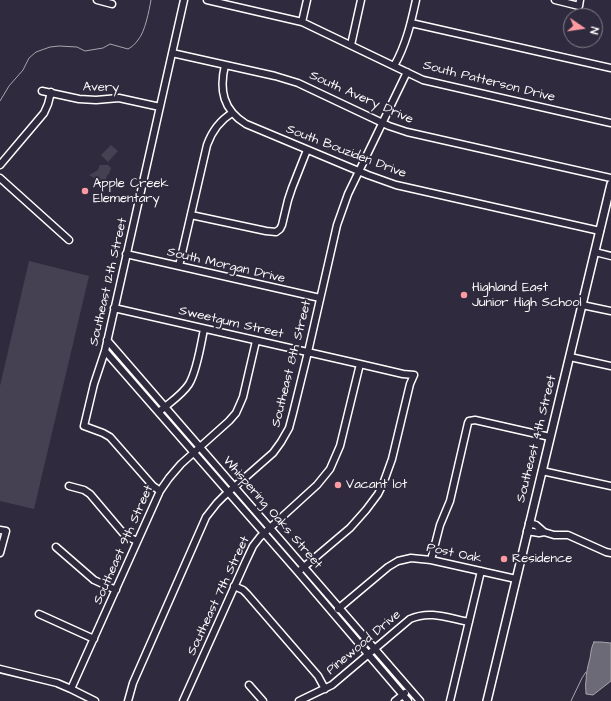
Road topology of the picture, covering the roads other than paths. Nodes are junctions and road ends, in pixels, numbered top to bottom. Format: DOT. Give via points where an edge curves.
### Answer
graph roads {
  1 [pos="96,0"];
  2 [pos="184,0"];
  3 [pos="207,0"];
  4 [pos="307,0"];
  5 [pos="361,0"];
  6 [pos="416,0"];
  7 [pos="555,0"];
  8 [pos="580,3"];
  9 [pos="112,4"];
  10 [pos="302,22"];
  11 [pos="411,23"];
  12 [pos="351,45"];
  13 [pos="172,53"];
  14 [pos="225,65"];
  15 [pos="394,66"];
  16 [pos="611,68"];
  17 [pos="406,72"];
  18 [pos="42,91"];
  19 [pos="51,92"];
  20 [pos="160,107"];
  21 [pos="232,113"];
  22 [pos="382,123"];
  23 [pos="611,123"];
  24 [pos="307,150"];
  25 [pos="0,165"];
  26 [pos="359,171"];
  27 [pos="0,178"];
  28 [pos="611,178"];
  29 [pos="611,184"];
  30 [pos="609,201"];
  31 [pos="191,215"];
  32 [pos="600,231"];
  33 [pos="69,240"];
  34 [pos="594,252"];
  35 [pos="126,254"];
  36 [pos="611,256"];
  37 [pos="179,266"];
  38 [pos="320,298"];
  39 [pos="582,304"];
  40 [pos="114,308"];
  41 [pos="611,311"];
  42 [pos="204,329"];
  43 [pos="107,340"];
  44 [pos="256,341"];
  45 [pos="105,351"];
  46 [pos="308,352"];
  47 [pos="570,356"];
  48 [pos="360,364"];
  49 [pos="611,366"];
  50 [pos="165,406"];
  51 [pos="159,412"];
  52 [pos="550,437"];
  53 [pos="201,447"];
  54 [pos="194,452"];
  55 [pos="542,471"];
  56 [pos="69,486"];
  57 [pos="611,486"];
  58 [pos="235,487"];
  59 [pos="160,491"];
  60 [pos="229,492"];
  61 [pos="529,523"];
  62 [pos="270,527"];
  63 [pos="3,531"];
  64 [pos="527,531"];
  65 [pos="544,532"];
  66 [pos="264,533"];
  67 [pos="137,541"];
  68 [pos="56,547"];
  69 [pos="0,553"];
  70 [pos="611,553"];
  71 [pos="431,560"];
  72 [pos="305,567"];
  73 [pos="481,571"];
  74 [pos="298,572"];
  75 [pos="516,578"];
  76 [pos="234,586"];
  77 [pos="116,590"];
  78 [pos="340,608"];
  79 [pos="334,613"];
  80 [pos="39,614"];
  81 [pos="469,622"];
  82 [pos="94,639"];
  83 [pos="375,648"];
  84 [pos="368,654"];
  85 [pos="0,669"];
  86 [pos="249,685"];
  87 [pos="71,689"];
  88 [pos="326,689"];
  89 [pos="410,689"];
  90 [pos="403,695"];
  91 [pos="94,701"];
  92 [pos="128,701"];
  93 [pos="183,701"];
  94 [pos="263,701"];
  95 [pos="299,701"];
  96 [pos="395,701"];
  97 [pos="408,701"];
  98 [pos="420,701"];
  99 [pos="450,701"];
  100 [pos="487,701"];
  1 -- 9 [label="street"];
  2 -- 13 [label="street, Southeast 12th Street"];
  3 -- 10 [label="street, South Patterson Drive"];
  4 -- 10 [label="street"];
  5 -- 12 [label="street"];
  6 -- 11 [label="street"];
  7 -- 8 [label="street"];
  10 -- 12 [label="street, South Patterson Drive"];
  11 -- 15 [label="street"];
  11 -- 16 [label="street"];
  12 -- 15 [label="street, South Patterson Drive"];
  13 -- 14 [label="street, South Avery Drive"];
  13 -- 20 [label="street, Southeast 12th Street"];
  14 -- 21 [label="street, South Bouziden Drive" via="222,92"];
  14 -- 22 [label="street, South Avery Drive" via="298,83"];
  15 -- 17 [label="street, South Patterson Drive"];
  17 -- 22 [label="street, Southeast 8th Street"];
  17 -- 23 [label="street, South Patterson Drive" via="423,80"];
  18 -- 19 [label="street, Avery"];
  19 -- 20 [label="street, Avery" via="88,100 119,98"];
  19 -- 25 [label="street" via="44,113"];
  20 -- 35 [label="street, Southeast 12th Street"];
  21 -- 24 [label="street, South Bouziden Drive" via="246,124"];
  21 -- 31 [label="street" via="218,124 207,145"];
  22 -- 26 [label="street, Southeast 8th Street"];
  22 -- 28 [label="street, South Avery Drive" via="406,132"];
  24 -- 26 [label="street, South Bouziden Drive"];
  24 -- 31 [label="street" via="278,231 266,232"];
  26 -- 32 [label="street, South Bouziden Drive" via="396,185"];
  26 -- 38 [label="street, Southeast 8th Street" via="337,225"];
  27 -- 33 [label="street"];
  29 -- 30 [label="main road, Southeast 4th Street"];
  30 -- 32 [label="main road, Southeast 4th Street"];
  31 -- 37 [label="street"];
  32 -- 34 [label="main road, Southeast 4th Street"];
  34 -- 36 [label="street"];
  34 -- 39 [label="main road, Southeast 4th Street"];
  35 -- 37 [label="street, South Morgan Drive"];
  35 -- 40 [label="street, Southeast 12th Street"];
  37 -- 38 [label="street, South Morgan Drive"];
  38 -- 46 [label="street, Southeast 8th Street"];
  39 -- 41 [label="street"];
  39 -- 47 [label="main road, Southeast 4th Street"];
  40 -- 42 [label="street, Sweetgum Street"];
  40 -- 43 [label="street, Southeast 12th Street"];
  42 -- 44 [label="street, Sweetgum Street"];
  42 -- 50 [label="street" via="191,379 186,388"];
  43 -- 45 [label="street, Southeast 12th Street"];
  43 -- 50 [label="street, Whispering Oaks Street"];
  44 -- 46 [label="street, Sweetgum Street"];
  44 -- 53 [label="street, Southeast 9th Street" via="238,410"];
  45 -- 51 [label="street, Whispering Oaks Street"];
  45 -- 59 [label="street, Southeast 12th Street" via="84,426 115,441"];
  46 -- 48 [label="street, Sweetgum Street"];
  46 -- 58 [label="street, Southeast 8th Street" via="285,437 273,453"];
  47 -- 49 [label="street"];
  47 -- 52 [label="main road, Southeast 4th Street"];
  48 -- 62 [label="street, Southeast 7th Street" via="340,446 330,468 317,485"];
  48 -- 72 [label="street, Sweetgum Street" via="414,375 392,459 378,494 360,518"];
  50 -- 51 [label="street"];
  50 -- 53 [label="street, Whispering Oaks Street"];
  51 -- 54 [label="street, Whispering Oaks Street"];
  52 -- 55 [label="main road, Southeast 4th Street"];
  52 -- 71 [label="street" via="469,420 450,500"];
  53 -- 54 [label="street, Southeast 9th Street"];
  53 -- 58 [label="street, Whispering Oaks Street"];
  54 -- 59 [label="street, Southeast 9th Street" via="175,470"];
  54 -- 60 [label="street, Whispering Oaks Street"];
  55 -- 57 [label="street"];
  55 -- 61 [label="main road, Southeast 4th Street"];
  56 -- 67 [label="street" via="90,494 126,536"];
  58 -- 60 [label="street, Southeast 8th Street"];
  58 -- 62 [label="street, Whispering Oaks Street"];
  59 -- 67 [label="street, Southeast 9th Street"];
  60 -- 66 [label="street, Whispering Oaks Street"];
  60 -- 92 [label="street, Southeast 8th Street" via="217,503 204,522 133,683"];
  61 -- 64 [label="main road, Southeast 4th Street"];
  61 -- 65 [label="street"];
  62 -- 66 [label="street, Southeast 7th Street"];
  62 -- 72 [label="street, Whispering Oaks Street"];
  63 -- 69 [label="street"];
  64 -- 65 [label="street"];
  64 -- 75 [label="main road, Southeast 4th Street"];
  65 -- 70 [label="street" via="568,535"];
  66 -- 74 [label="street, Whispering Oaks Street"];
  66 -- 76 [label="street, Southeast 7th Street" via="250,552"];
  67 -- 77 [label="street, Southeast 9th Street"];
  68 -- 77 [label="street" via="94,580"];
  71 -- 73 [label="street, Post Oak"];
  71 -- 78 [label="street, Post Oak" via="411,558 398,561"];
  72 -- 74 [label="street"];
  72 -- 78 [label="street, Whispering Oaks Street"];
  73 -- 75 [label="street, Post Oak"];
  73 -- 81 [label="street"];
  74 -- 79 [label="street, Whispering Oaks Street"];
  75 -- 100 [label="main road, Southeast 4th Street"];
  76 -- 88 [label="street" via="247,594 318,676"];
  76 -- 93 [label="street, Southeast 7th Street"];
  77 -- 82 [label="street, Southeast 9th Street"];
  78 -- 79 [label="street, Post Oak"];
  78 -- 83 [label="street, Whispering Oaks Street"];
  79 -- 84 [label="street, Whispering Oaks Street"];
  80 -- 82 [label="street"];
  81 -- 83 [label="street, Pinewood Drive" via="430,614 420,615 410,619"];
  81 -- 99 [label="street"];
  82 -- 87 [label="street, Southeast 9th Street"];
  83 -- 84 [label="street, Pinewood Drive"];
  83 -- 89 [label="street, Whispering Oaks Street"];
  84 -- 88 [label="street, Pinewood Drive"];
  84 -- 90 [label="street, Whispering Oaks Street"];
  85 -- 87 [label="street"];
  86 -- 94 [label="street"];
  87 -- 91 [label="street"];
  88 -- 95 [label="street, Pinewood Drive"];
  89 -- 90 [label="street"];
  89 -- 98 [label="street, Whispering Oaks Street"];
  90 -- 96 [label="street"];
  90 -- 97 [label="street, Whispering Oaks Street"];
}
